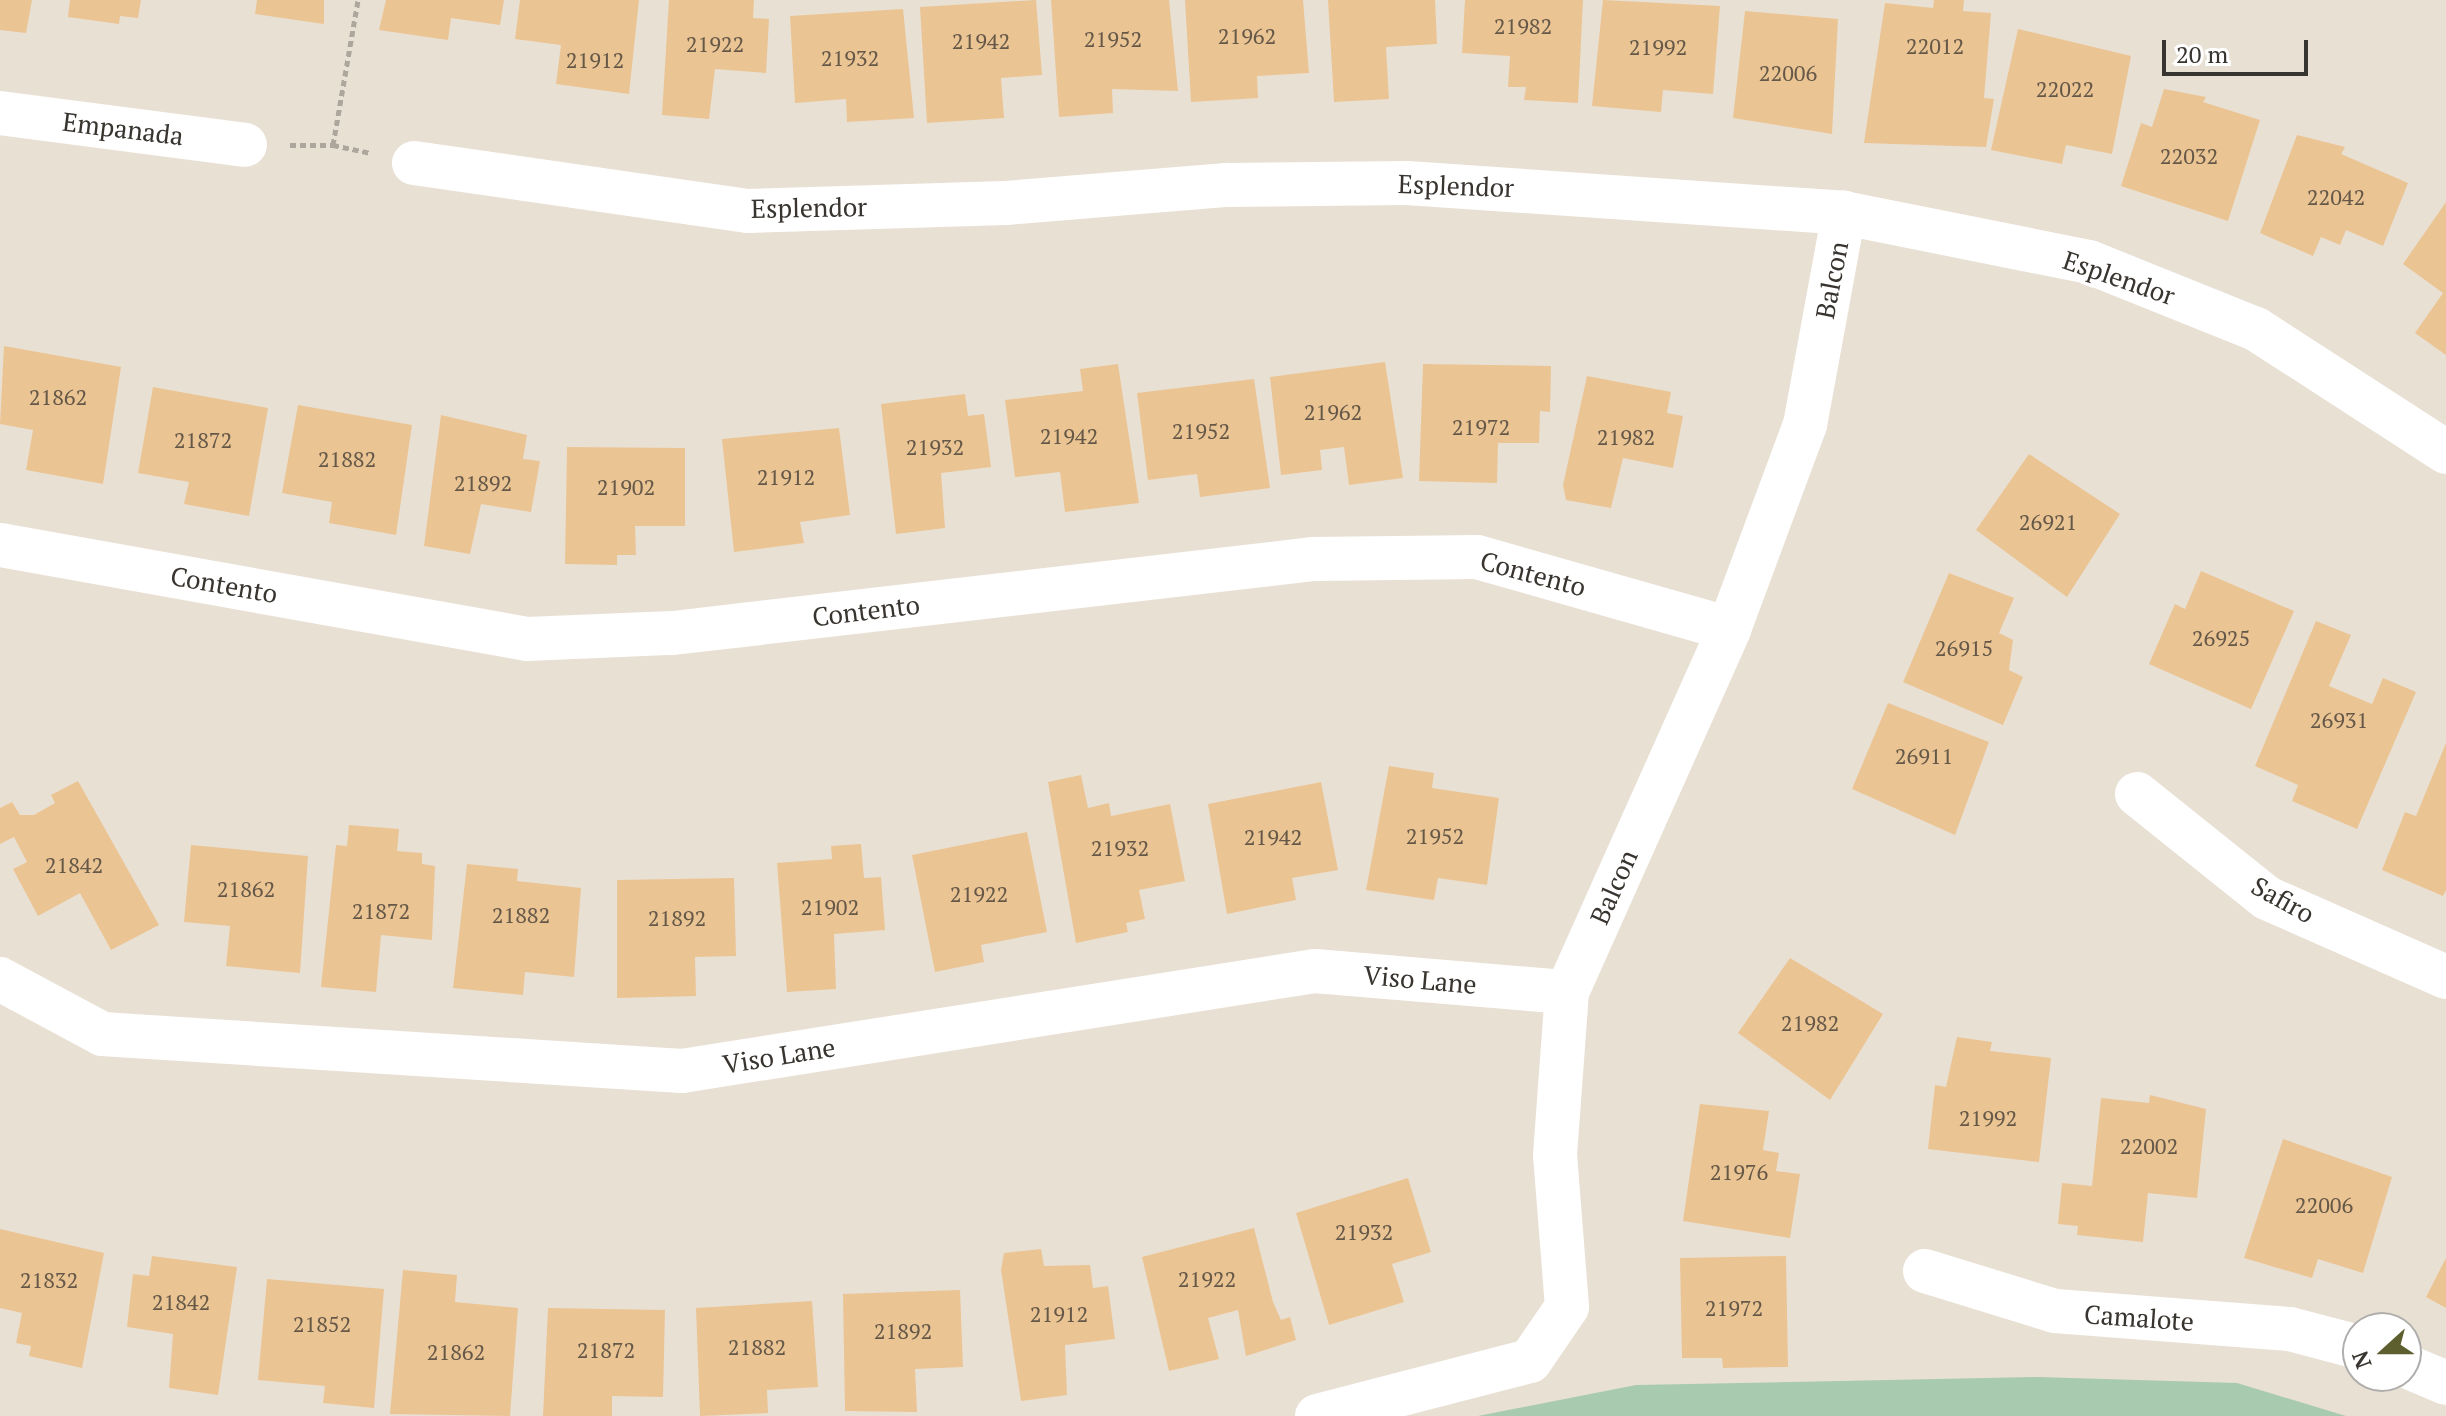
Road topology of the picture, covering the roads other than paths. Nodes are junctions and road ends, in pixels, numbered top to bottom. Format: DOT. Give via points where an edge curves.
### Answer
graph roads {
  1 [pos="0,113"];
  2 [pos="245,145"];
  3 [pos="414,163"];
  4 [pos="1844,213"];
  5 [pos="2446,452"];
  6 [pos="0,545"];
  7 [pos="1729,629"];
  8 [pos="2137,794"];
  9 [pos="2446,977"];
  10 [pos="0,979"];
  11 [pos="1567,992"];
  12 [pos="1925,1271"];
  13 [pos="2342,1343"];
  14 [pos="2422,1373"];
  15 [pos="2446,1383"];
  16 [pos="1317,1416"];
  1 -- 2 [label="street, Empanada"];
  3 -- 4 [label="street, Esplendor" via="748,211 1006,203 1227,185 1407,183"];
  4 -- 5 [label="street, Esplendor" via="2103,267 2256,329"];
  4 -- 7 [label="street, Balcon" via="1805,425"];
  6 -- 7 [label="street, Contento" via="527,639 673,633 1314,559 1477,557"];
  7 -- 11 [label="street, Balcon"];
  8 -- 9 [label="street, Safiro" via="2267,898"];
  10 -- 11 [label="street, Viso Lane" via="102,1034 682,1071 1315,971"];
  11 -- 16 [label="street, Balcon" via="1555,1155 1567,1307 1530,1361"];
  12 -- 13 [label="street, Camalote" via="2055,1311 2290,1329"];
  14 -- 15 [label="street"];
}
